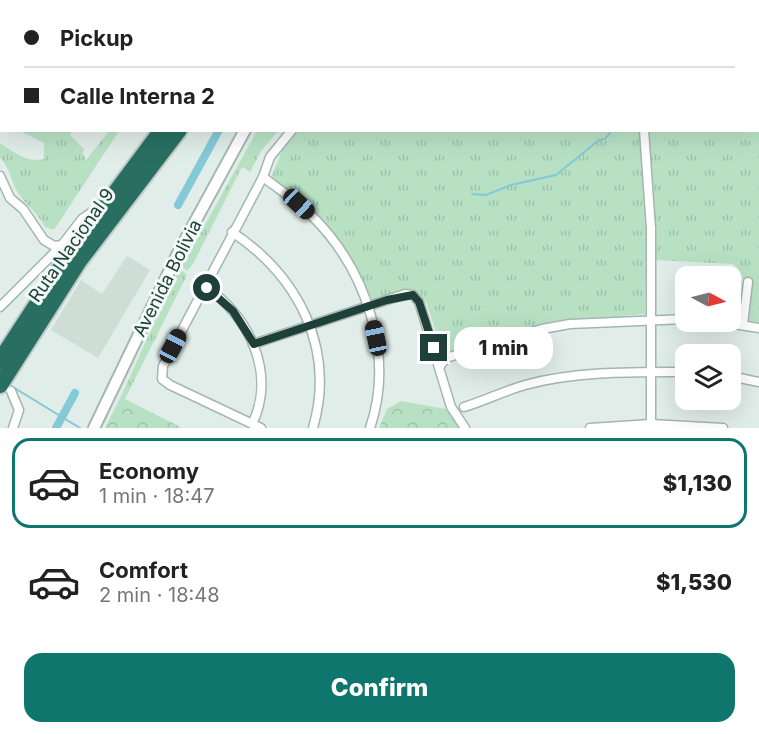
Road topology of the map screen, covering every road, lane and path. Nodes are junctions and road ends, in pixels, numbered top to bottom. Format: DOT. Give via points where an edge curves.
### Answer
graph roads {
  1 [pos="160,132"];
  2 [pos="177,132"];
  3 [pos="244,132"];
  4 [pos="290,132"];
  5 [pos="644,132"];
  6 [pos="0,176"];
  7 [pos="263,177"];
  8 [pos="111,198"];
  9 [pos="232,232"];
  10 [pos="62,245"];
  11 [pos="748,282"];
  12 [pos="205,287"];
  13 [pos="368,306"];
  14 [pos="0,307"];
  15 [pos="675,319"];
  16 [pos="651,320"];
  17 [pos="743,324"];
  18 [pos="310,325"];
  19 [pos="759,328"];
  20 [pos="254,344"];
  21 [pos="8,357"];
  22 [pos="440,366"];
  23 [pos="651,372"];
  24 [pos="675,372"];
  25 [pos="741,378"];
  26 [pos="759,382"];
  27 [pos="6,388"];
  28 [pos="464,407"];
  29 [pos="95,426"];
  30 [pos="256,426"];
  31 [pos="651,426"];
  32 [pos="13,428"];
  33 [pos="313,428"];
  34 [pos="370,428"];
  35 [pos="465,428"];
  36 [pos="590,428"];
  37 [pos="723,428"];
  1 -- 8 [label="highway, Ruta Nacional 9"];
  2 -- 21 [label="highway, Ruta Nacional 9"];
  3 -- 29 [label="street, Avenida Bolivia" via="178,253"];
  4 -- 7 [label="street" via="270,157"];
  5 -- 16 [label="street" via="651,229"];
  6 -- 10 [label="street" via="10,198 23,209 44,240 54,246"];
  7 -- 9 [label="street"];
  7 -- 13 [label="street" via="299,204 328,234 353,272"];
  8 -- 10 [label="street" via="82,219"];
  8 -- 21 [label="highway, Ruta Nacional 9" via="69,255"];
  9 -- 12 [label="street"];
  9 -- 18 [label="street" via="279,272"];
  10 -- 14 [label="street"];
  11 -- 17 [label="street"];
  12 -- 20 [label="street" via="233,311"];
  12 -- 30 [label="street" via="163,366 162,379"];
  13 -- 18 [label="street"];
  13 -- 22 [label="street" via="413,295 419,302"];
  13 -- 34 [label="street" via="379,374"];
  15 -- 16 [label="street"];
  16 -- 22 [label="street" via="600,321 542,329 446,358"];
  16 -- 23 [label="street"];
  17 -- 19 [label="street"];
  18 -- 20 [label="street"];
  18 -- 33 [label="street" via="320,375"];
  20 -- 30 [label="street" via="261,381"];
  21 -- 27 [label="highway, Ruta Nacional 9"];
  22 -- 35 [label="street" via="451,407"];
  23 -- 24 [label="street"];
  23 -- 28 [label="street" via="554,378"];
  23 -- 31 [label="street"];
  25 -- 26 [label="street"];
  27 -- 32 [label="street" via="19,410"];
  31 -- 36 [label="street"];
  31 -- 37 [label="street"];
}
